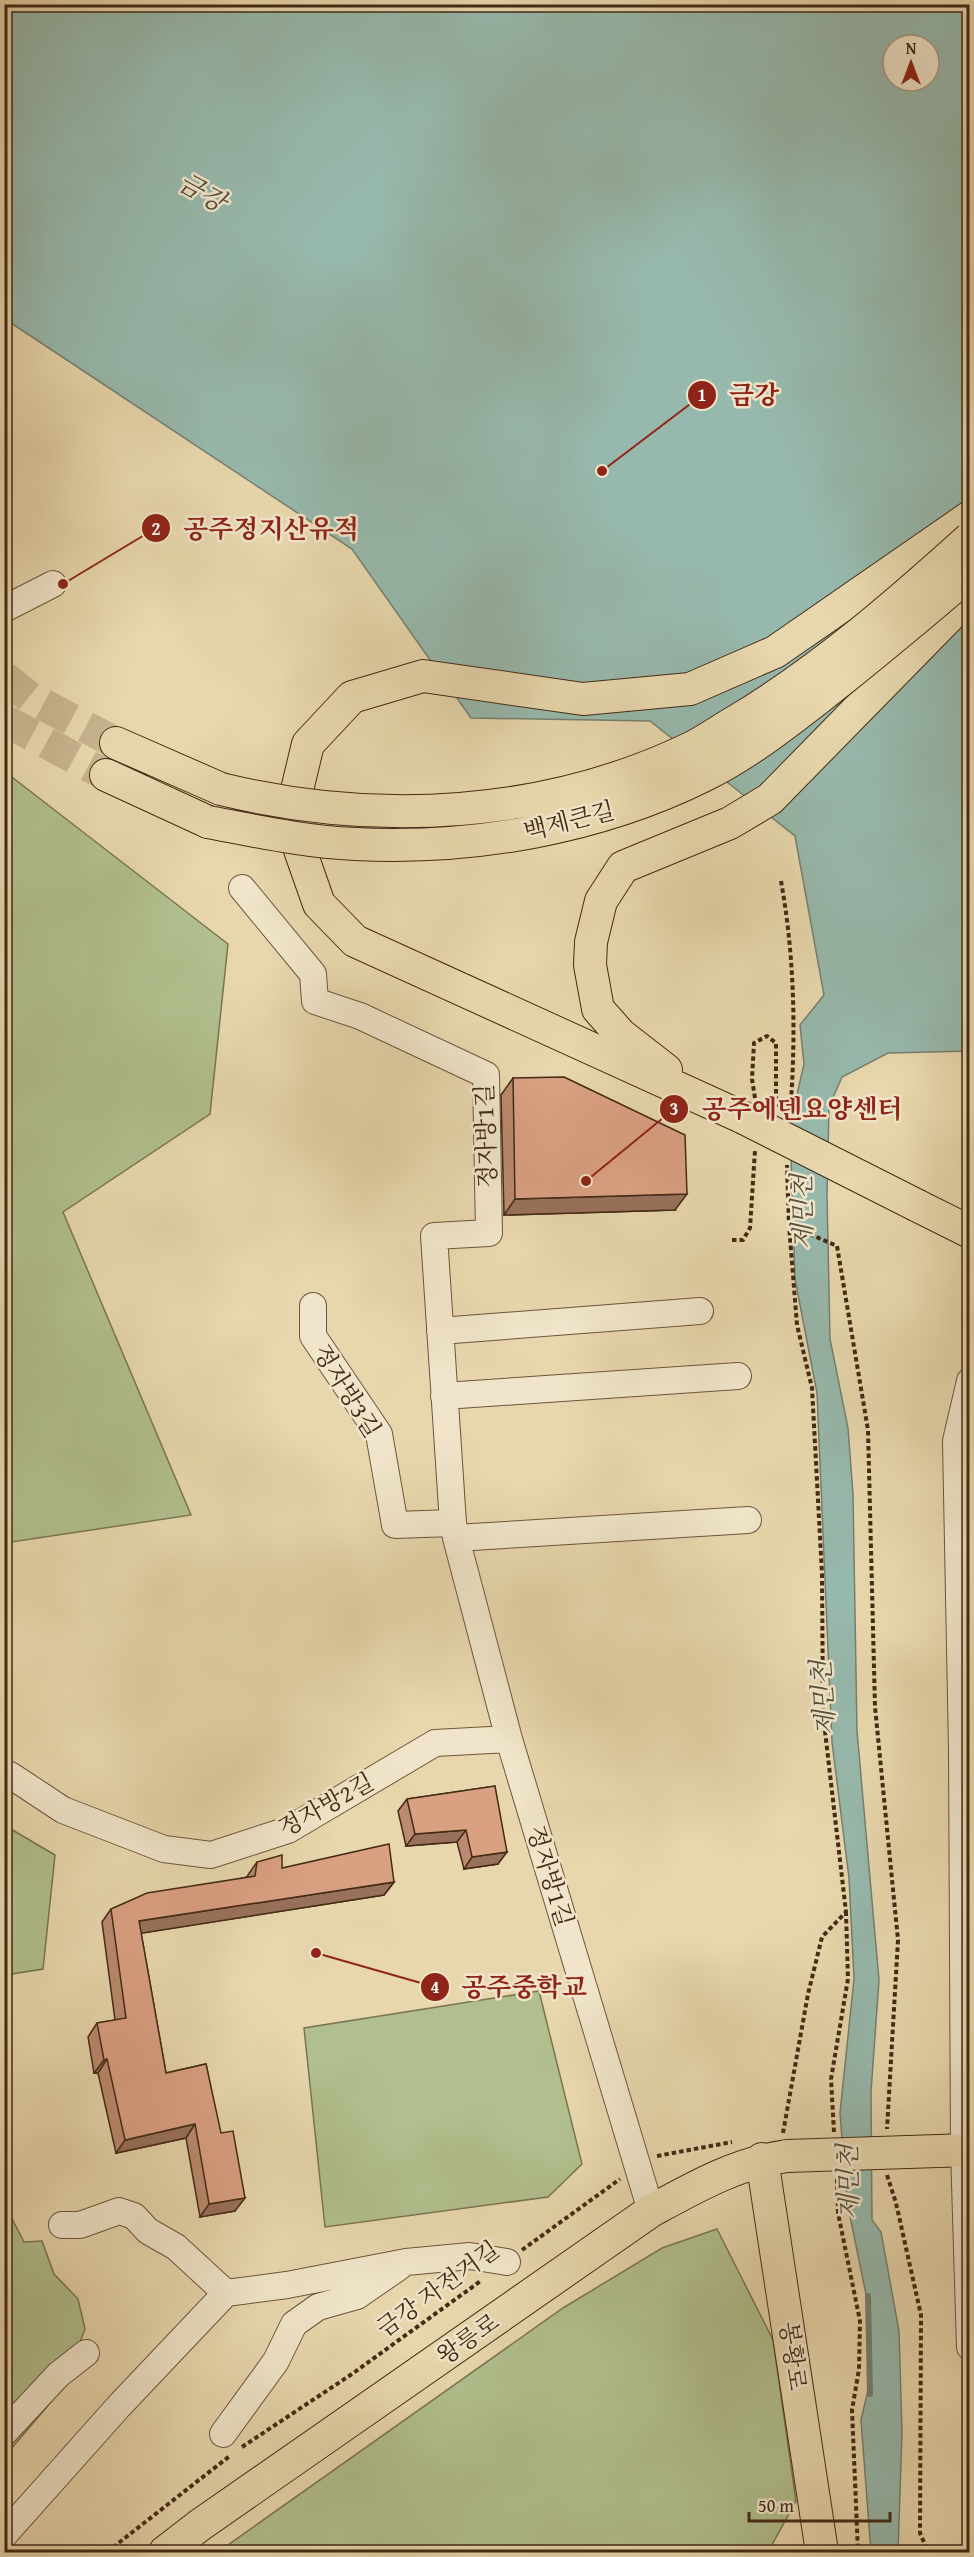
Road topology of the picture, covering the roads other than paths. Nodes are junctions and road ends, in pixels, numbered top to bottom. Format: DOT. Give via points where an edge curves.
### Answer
graph roads {
  1 [pos="969,517"];
  2 [pos="969,538"];
  3 [pos="969,573"];
  4 [pos="53,584"];
  5 [pos="969,595"];
  6 [pos="4,609"];
  7 [pos="116,743"];
  8 [pos="106,775"];
  9 [pos="242,888"];
  10 [pos="710,1104"];
  11 [pos="969,1232"];
  12 [pos="313,1306"];
  13 [pos="700,1311"];
  14 [pos="440,1331"];
  15 [pos="738,1376"];
  16 [pos="969,1381"];
  17 [pos="444,1396"];
  18 [pos="748,1521"];
  19 [pos="454,1531"];
  20 [pos="509,1739"];
  21 [pos="966,1749"];
  22 [pos="10,1775"];
  23 [pos="966,2057"];
  24 [pos="778,2143"];
  25 [pos="957,2150"];
  26 [pos="651,2211"];
  27 [pos="62,2225"];
  28 [pos="968,2253"];
  29 [pos="406,2262"];
  30 [pos="507,2262"];
  31 [pos="226,2293"];
  32 [pos="969,2347"];
  33 [pos="86,2353"];
  34 [pos="4,2433"];
  35 [pos="223,2434"];
  36 [pos="4,2535"];
  37 [pos="165,2553"];
  38 [pos="822,2553"];
  1 -- 10 [label="main road" via="775,652 690,689 583,699 423,676 352,697 308,744 297,789 300,850 319,904 355,942"];
  2 -- 7 [label="main road, 백제큰길, bridge" via="834,654 768,702 692,747 604,782 497,807 353,811 277,802 221,789"];
  3 -- 8 [label="main road, 백제큰길, bridge" via="785,724 704,776 614,812 516,835 423,844 354,844 274,834 208,822"];
  4 -- 6 [label="street"];
  5 -- 10 [label="main road" via="770,799 730,823 624,867 601,901 590,965 598,1009 621,1035"];
  9 -- 14 [label="street, 정자방1길" via="313,974 315,1001 360,1016 486,1075 489,1233 434,1236"];
  10 -- 11 [label="main road, bridge"];
  12 -- 19 [label="street, 정자방3길" via="313,1336 378,1434 395,1525"];
  13 -- 14 [label="street"];
  14 -- 17 [label="street, 정자방1길"];
  15 -- 17 [label="street"];
  16 -- 21 [label="street" via="956,1441"];
  17 -- 19 [label="street, 정자방1길"];
  18 -- 19 [label="street"];
  19 -- 20 [label="street, 정자방1길"];
  20 -- 22 [label="street, 정자방2길" via="435,1743 288,1830 211,1855 164,1849 63,1810"];
  20 -- 26 [label="street, 정자방1길"];
  21 -- 23 [label="street"];
  23 -- 25 [label="street"];
  24 -- 25 [label="main road, 왕릉로, bridge"];
  24 -- 26 [label="main road, 왕릉로"];
  24 -- 38 [label="main road, 봉황로"];
  25 -- 28 [label="street"];
  26 -- 37 [label="main road, 왕릉로"];
  27 -- 31 [label="street" via="80,2225 119,2211 134,2216 148,2231 176,2247"];
  28 -- 32 [label="street"];
  29 -- 30 [label="street" via="470,2256"];
  29 -- 31 [label="street"];
  29 -- 35 [label="street" via="357,2296 318,2307 294,2324 276,2361"];
  31 -- 36 [label="street"];
  33 -- 34 [label="street" via="58,2375"];
}
